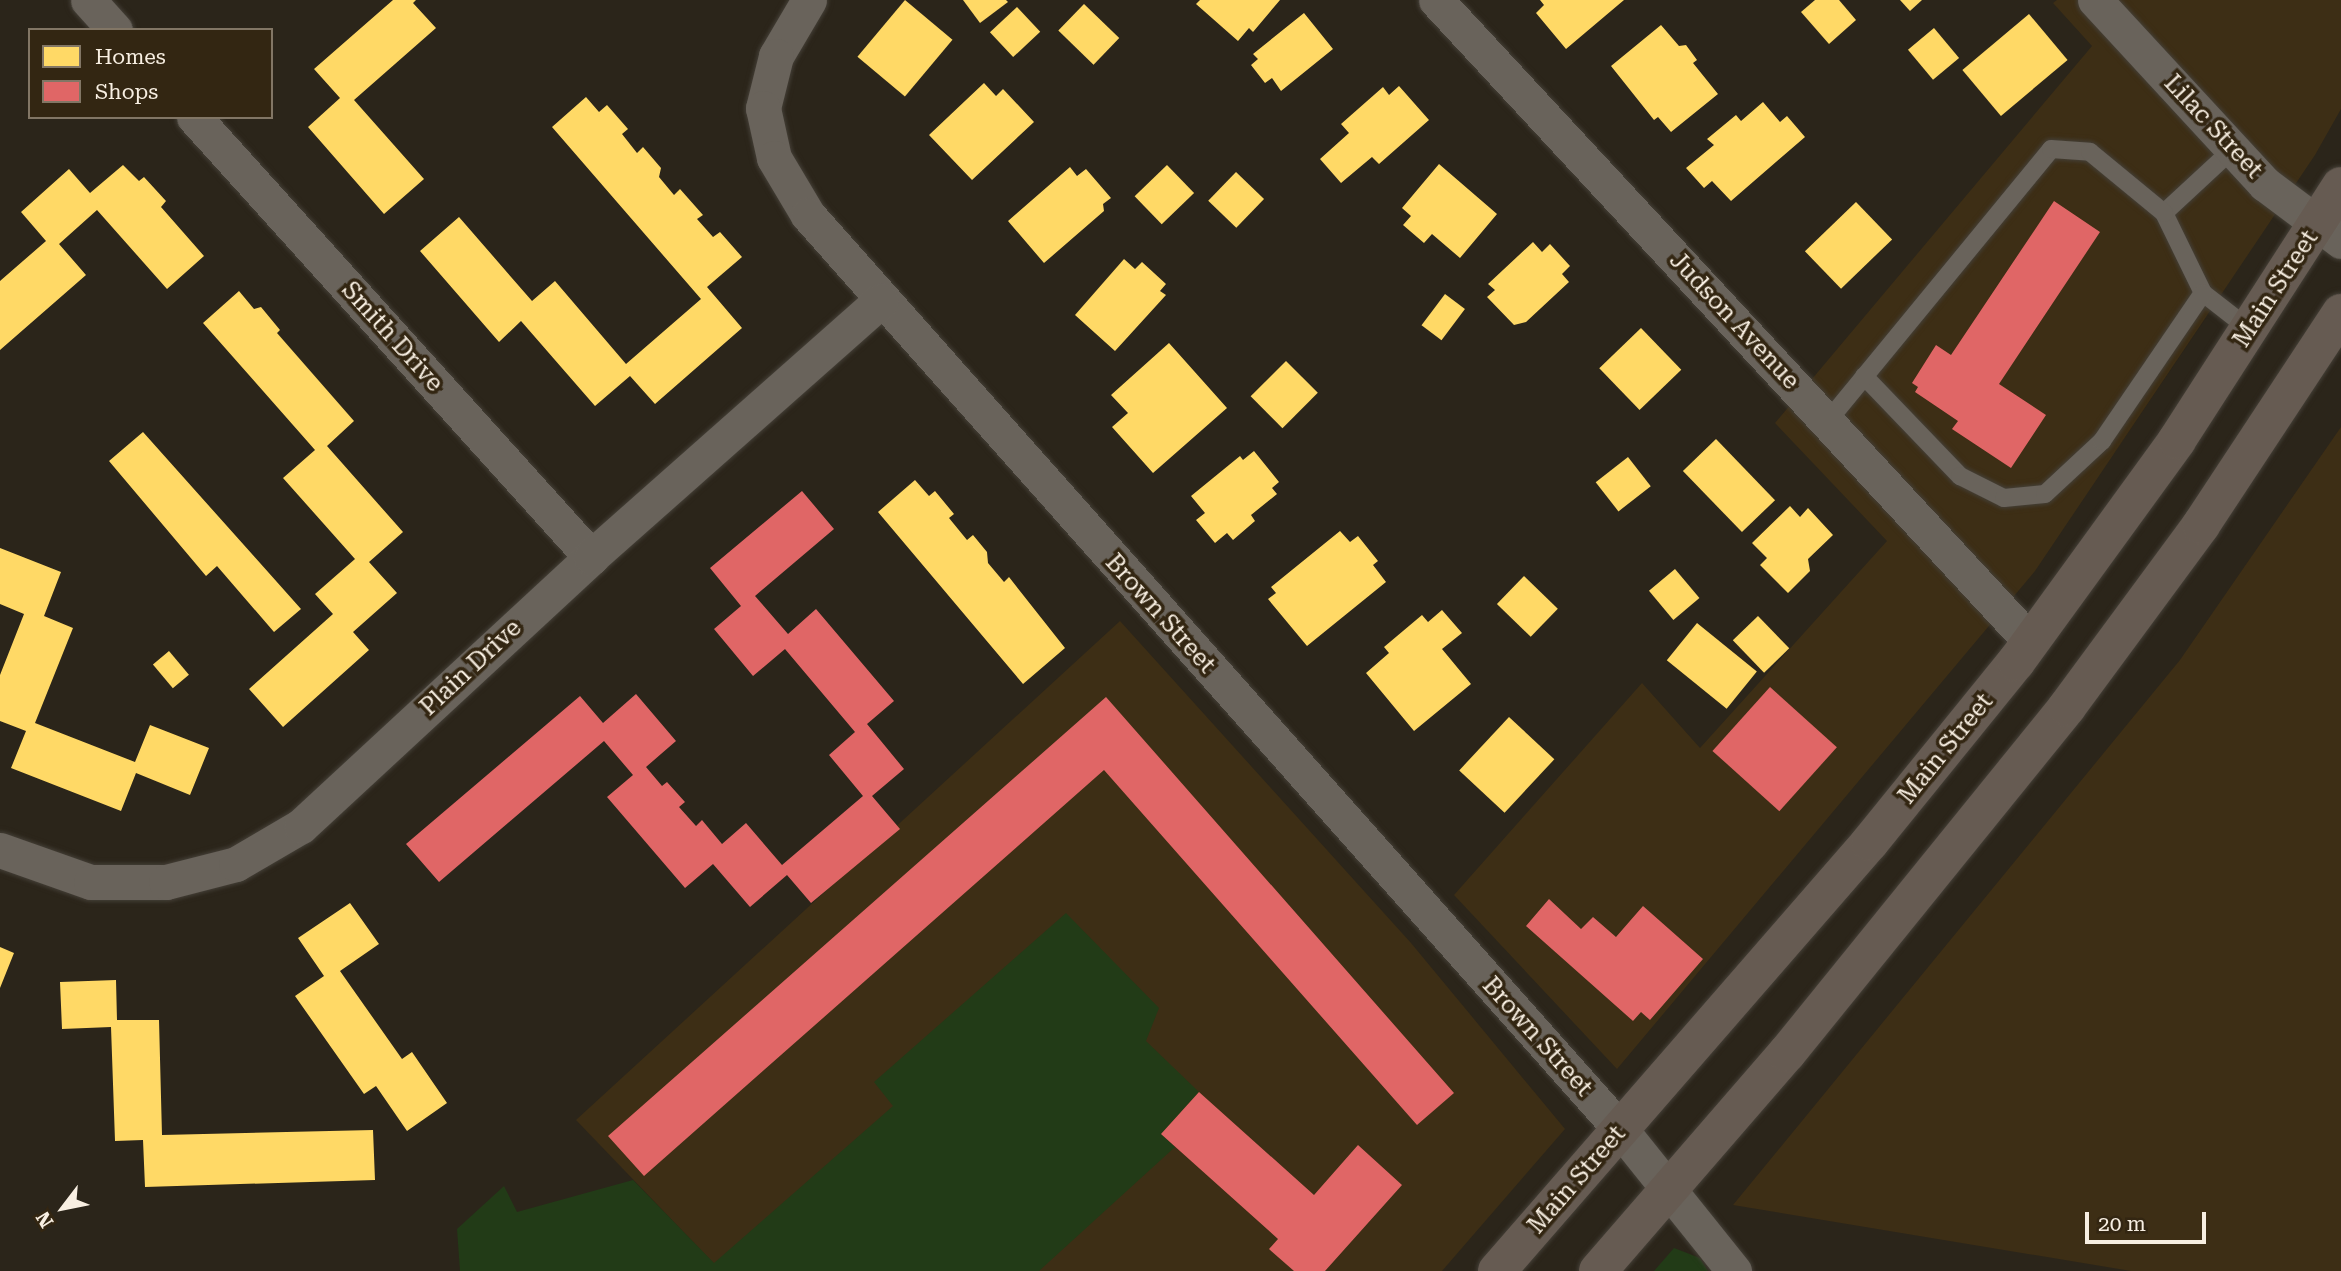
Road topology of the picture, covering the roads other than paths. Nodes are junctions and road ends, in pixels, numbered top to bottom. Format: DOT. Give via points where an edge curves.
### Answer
graph roads {
  1 [pos="88,0"];
  2 [pos="809,0"];
  3 [pos="1436,0"];
  4 [pos="2095,0"];
  5 [pos="113,28"];
  6 [pos="196,119"];
  7 [pos="2234,149"];
  8 [pos="2341,186"];
  9 [pos="2164,213"];
  10 [pos="2330,232"];
  11 [pos="2203,293"];
  12 [pos="881,300"];
  13 [pos="2341,313"];
  14 [pos="2249,329"];
  15 [pos="1864,376"];
  16 [pos="1827,422"];
  17 [pos="592,557"];
  18 [pos="2031,642"];
  19 [pos="0,850"];
  20 [pos="1621,1130"];
  21 [pos="1671,1188"];
  22 [pos="1504,1269"];
  23 [pos="1598,1271"];
  24 [pos="1734,1271"];
  1 -- 5 [label="street"];
  2 -- 12 [label="street, Brown Street" via="776,57 764,108 774,158 808,215"];
  3 -- 16 [label="street, Judson Avenue"];
  4 -- 7 [label="street, Lilac Street"];
  6 -- 17 [label="street, Smith Drive"];
  7 -- 9 [label="lane"];
  7 -- 10 [label="street, Lilac Street" via="2275,192"];
  8 -- 10 [label="main road, Main Street"];
  9 -- 11 [label="lane"];
  9 -- 15 [label="lane" via="2090,152 2051,149"];
  10 -- 14 [label="main road, Main Street"];
  11 -- 14 [label="lane"];
  11 -- 15 [label="lane" via="2102,441 2045,494 2004,498 1960,476"];
  12 -- 17 [label="street, Plain Drive"];
  12 -- 20 [label="street, Brown Street"];
  13 -- 21 [label="main road" via="2239,470 2101,662 1796,1043"];
  14 -- 18 [label="main road, Main Street" via="2154,474"];
  15 -- 16 [label="lane"];
  16 -- 18 [label="street, Judson Avenue"];
  17 -- 19 [label="street, Plain Drive" via="300,826 236,864 166,882 91,882"];
  18 -- 20 [label="main road, Main Street" via="1901,806"];
  20 -- 21 [label="street, Brown Street"];
  20 -- 22 [label="main road, Main Street"];
  21 -- 23 [label="main road"];
  21 -- 24 [label="street, Brown Street"];
}
